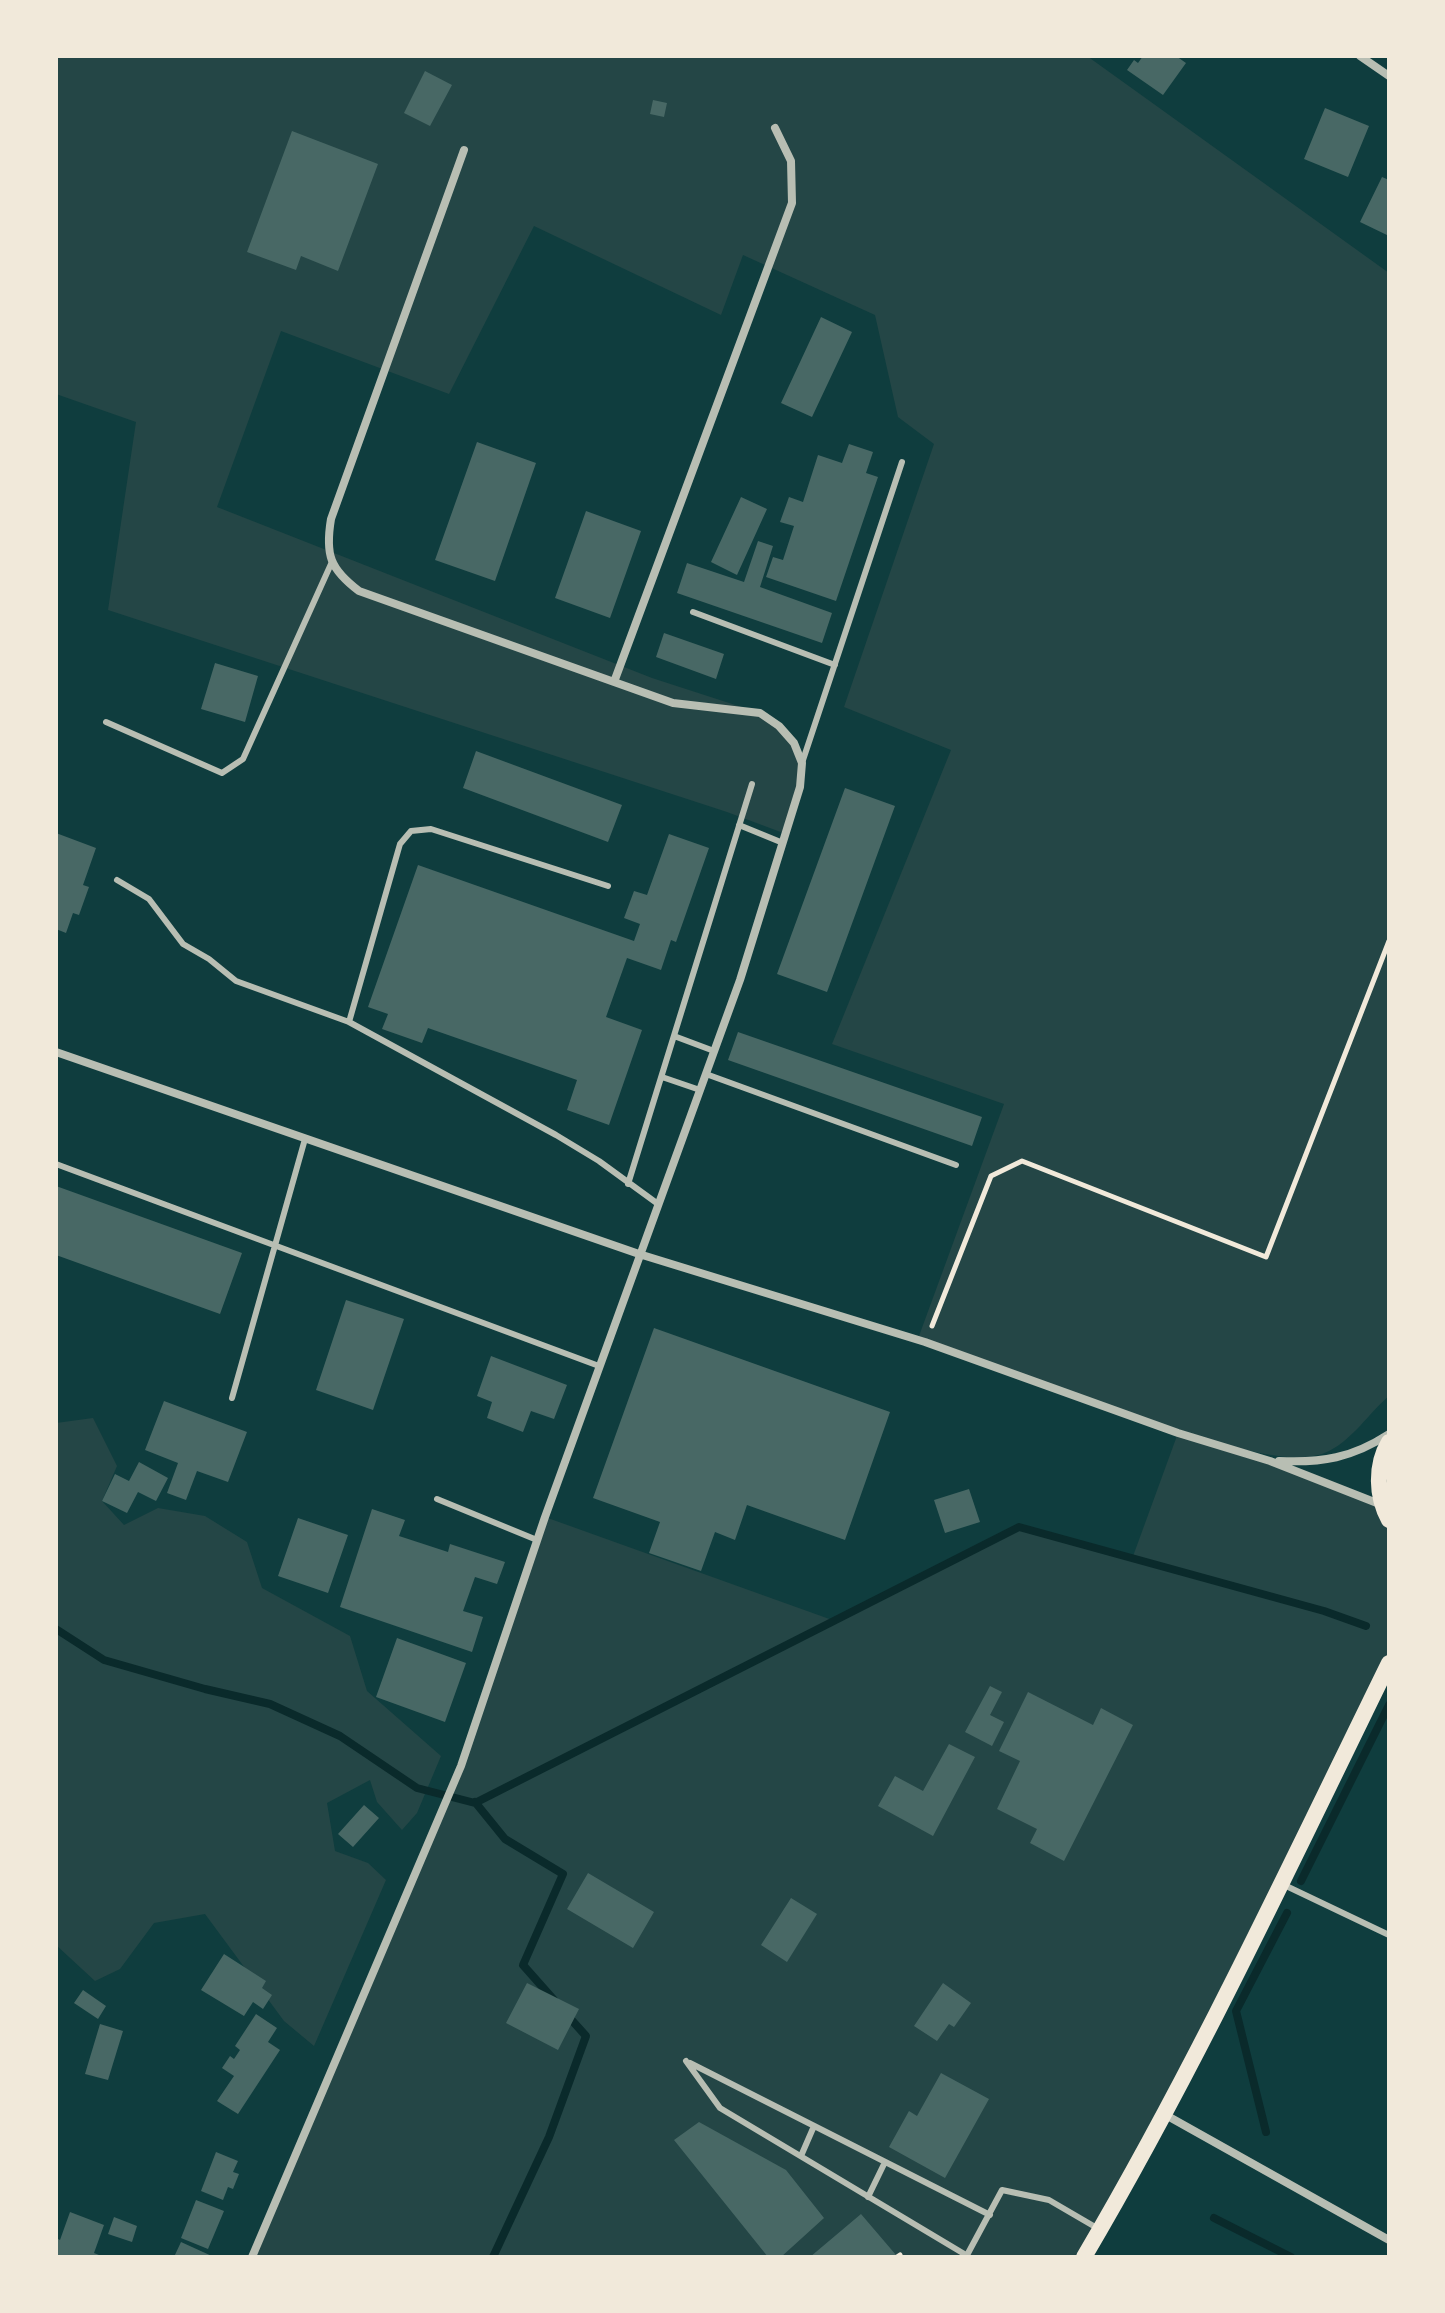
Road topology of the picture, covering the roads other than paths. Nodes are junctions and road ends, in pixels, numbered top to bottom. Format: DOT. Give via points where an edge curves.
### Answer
graph roads {
  1 [pos="1360,56"];
  2 [pos="1389,76"];
  3 [pos="775,128"];
  4 [pos="464,150"];
  5 [pos="902,462"];
  6 [pos="331,564"];
  7 [pos="693,612"];
  8 [pos="835,665"];
  9 [pos="614,682"];
  10 [pos="106,722"];
  11 [pos="802,763"];
  12 [pos="752,784"];
  13 [pos="739,825"];
  14 [pos="783,843"];
  15 [pos="117,880"];
  16 [pos="608,886"];
  17 [pos="349,1022"];
  18 [pos="674,1036"];
  19 [pos="714,1051"];
  20 [pos="56,1052"];
  21 [pos="706,1074"];
  22 [pos="662,1077"];
  23 [pos="700,1090"];
  24 [pos="305,1139"];
  25 [pos="56,1164"];
  26 [pos="956,1165"];
  27 [pos="628,1184"];
  28 [pos="658,1204"];
  29 [pos="276,1246"];
  30 [pos="639,1254"];
  31 [pos="599,1366"];
  32 [pos="232,1398"];
  33 [pos="1389,1434"];
  34 [pos="1389,1442"];
  35 [pos="1270,1461"];
  36 [pos="437,1499"];
  37 [pos="1387,1516"];
  38 [pos="537,1540"];
  39 [pos="1389,1663"];
  40 [pos="1282,1884"];
  41 [pos="1389,1935"];
  42 [pos="1164,2114"];
  43 [pos="814,2126"];
  44 [pos="801,2156"];
  45 [pos="885,2162"];
  46 [pos="868,2197"];
  47 [pos="990,2215"];
  48 [pos="1100,2230"];
  49 [pos="1389,2240"];
  50 [pos="966,2256"];
  51 [pos="252,2257"];
  52 [pos="1084,2257"];
  1 -- 2 [label="street"];
  3 -- 9 [label="street" via="791,161 792,203"];
  4 -- 6 [label="street" via="331,519"];
  5 -- 8 [label="lane"];
  6 -- 9 [label="street" via="359,591"];
  6 -- 10 [label="lane" via="243,759 234,768 222,773"];
  7 -- 8 [label="lane"];
  8 -- 11 [label="lane"];
  9 -- 11 [label="street" via="673,703 760,713 794,743"];
  11 -- 14 [label="street"];
  12 -- 13 [label="lane"];
  13 -- 14 [label="lane"];
  13 -- 18 [label="lane"];
  14 -- 19 [label="street"];
  15 -- 17 [label="lane" via="149,899 183,944 236,981"];
  16 -- 17 [label="lane" via="431,829 411,831 400,844"];
  17 -- 27 [label="lane" via="556,1135"];
  18 -- 19 [label="lane"];
  18 -- 22 [label="lane"];
  19 -- 21 [label="street"];
  20 -- 24 [label="street"];
  21 -- 23 [label="street"];
  21 -- 26 [label="lane"];
  22 -- 23 [label="lane"];
  22 -- 27 [label="lane"];
  23 -- 28 [label="street"];
  24 -- 29 [label="lane"];
  24 -- 30 [label="street"];
  25 -- 29 [label="lane"];
  27 -- 28 [label="lane"];
  28 -- 30 [label="street"];
  29 -- 31 [label="lane"];
  29 -- 32 [label="lane"];
  30 -- 31 [label="street"];
  30 -- 35 [label="street" via="925,1342"];
  31 -- 38 [label="street"];
  33 -- 35 [label="street" via="1347,1455 1315,1462"];
  34 -- 37 [label="main road" via="1378,1470"];
  35 -- 37 [label="street"];
  36 -- 38 [label="lane"];
  38 -- 51 [label="street" via="455,1779"];
  39 -- 40 [label="main road"];
  40 -- 41 [label="lane"];
  40 -- 42 [label="main road"];
  42 -- 48 [label="main road"];
  42 -- 49 [label="street"];
  43 -- 44 [label="lane"];
  43 -- 44 [label="lane" via="686,2061 720,2108"];
  43 -- 45 [label="lane"];
  44 -- 46 [label="lane"];
  45 -- 46 [label="lane"];
  45 -- 47 [label="lane"];
  46 -- 50 [label="lane"];
  47 -- 48 [label="lane" via="1002,2190 1049,2200"];
  47 -- 50 [label="lane"];
  48 -- 52 [label="main road"];
}
